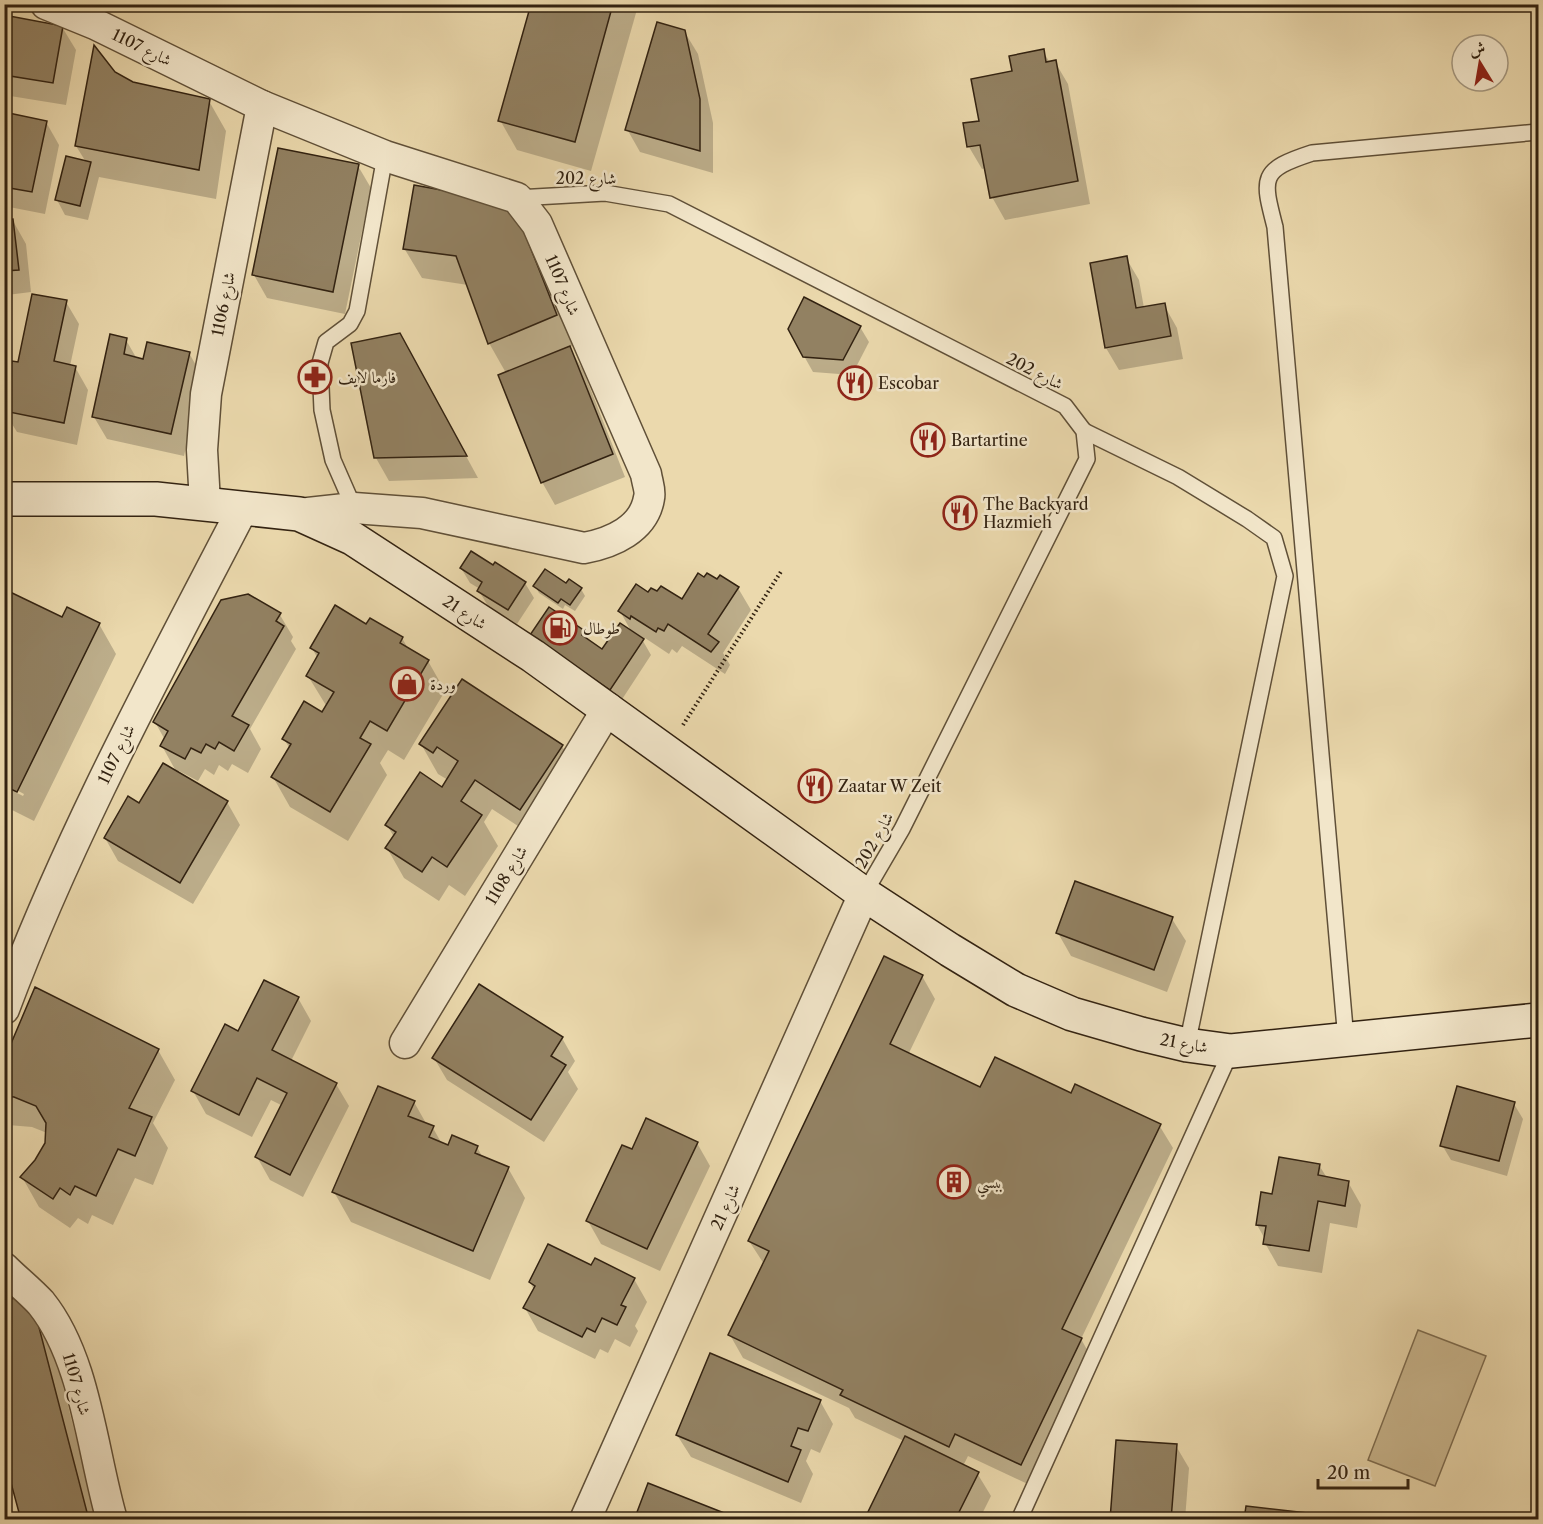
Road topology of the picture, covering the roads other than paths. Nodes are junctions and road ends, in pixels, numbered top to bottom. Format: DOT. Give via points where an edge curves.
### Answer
graph roads {
  1 [pos="46,4"];
  2 [pos="262,106"];
  3 [pos="1539,132"];
  4 [pos="386,156"];
  5 [pos="517,198"];
  6 [pos="1084,430"];
  7 [pos="4,499"];
  8 [pos="205,503"];
  9 [pos="243,508"];
  10 [pos="354,508"];
  11 [pos="299,514"];
  12 [pos="608,708"];
  13 [pos="864,894"];
  14 [pos="4,1009"];
  15 [pos="1539,1020"];
  16 [pos="1346,1040"];
  17 [pos="405,1043"];
  18 [pos="1186,1045"];
  19 [pos="1231,1051"];
  20 [pos="4,1268"];
  21 [pos="112,1520"];
  22 [pos="585,1520"];
  23 [pos="1019,1520"];
  1 -- 2 [label="street, شارع 1107"];
  2 -- 4 [label="street, شارع 1107"];
  2 -- 8 [label="street, شارع 1106" via="206,394 202,450"];
  3 -- 16 [label="lane" via="1312,153 1273,169 1267,181 1275,227"];
  4 -- 5 [label="street, شارع 1107"];
  4 -- 10 [label="lane" via="357,311 350,324 326,342 320,363 328,440"];
  5 -- 6 [label="lane, شارع 202" via="605,193 669,204 1065,406"];
  5 -- 10 [label="street, شارع 1107" via="537,224 646,474 650,496 645,514 618,538 584,548 423,513"];
  6 -- 13 [label="lane, شارع 202" via="1087,459 902,829"];
  6 -- 18 [label="lane" via="1178,477 1265,531 1274,538 1285,576"];
  7 -- 8 [label="main road, شارع 21" via="133,498"];
  8 -- 9 [label="main road, شارع 21"];
  9 -- 11 [label="main road, شارع 21"];
  9 -- 14 [label="street, شارع 1107" via="110,764"];
  10 -- 11 [label="street, شارع 1107"];
  11 -- 12 [label="main road, شارع 21" via="352,538"];
  12 -- 13 [label="main road, شارع 21"];
  12 -- 17 [label="street, شارع 1108"];
  13 -- 18 [label="main road, شارع 21" via="1016,990 1072,1014"];
  13 -- 22 [label="street, شارع 21"];
  15 -- 16 [label="main road, شارع 21"];
  16 -- 19 [label="main road, شارع 21"];
  18 -- 19 [label="main road, شارع 21"];
  19 -- 23 [label="lane"];
  20 -- 21 [label="street, شارع 1107" via="41,1304 64,1342 78,1380"];
}
